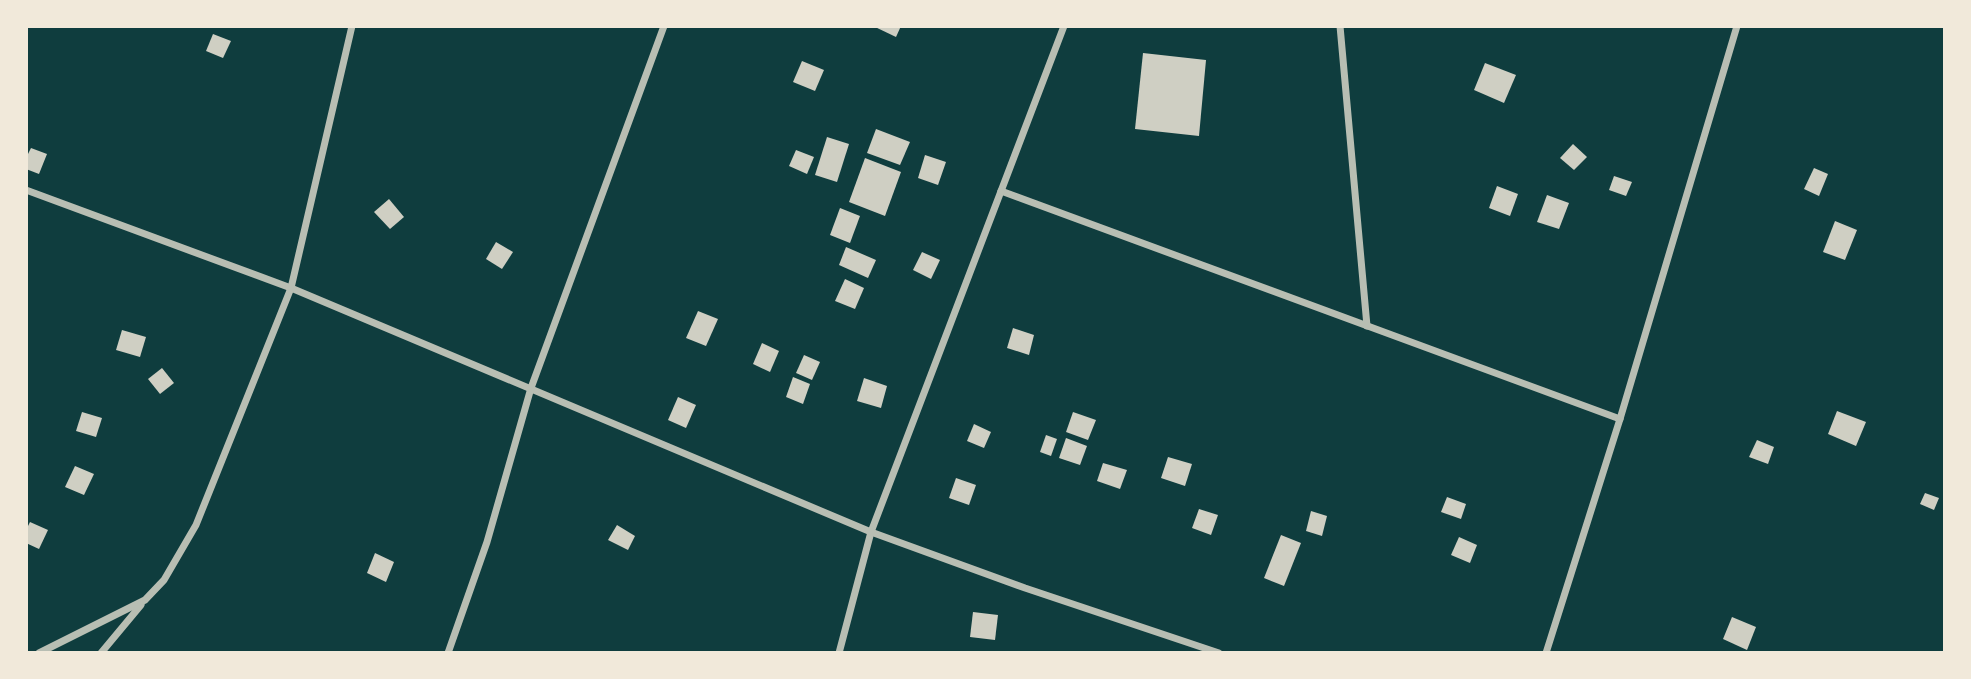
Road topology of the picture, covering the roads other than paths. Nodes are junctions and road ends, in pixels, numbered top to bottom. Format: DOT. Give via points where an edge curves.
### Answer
graph roads {
  1 [pos="352,26"];
  2 [pos="664,26"];
  3 [pos="1064,26"];
  4 [pos="1340,26"];
  5 [pos="1737,26"];
  6 [pos="26,190"];
  7 [pos="1001,191"];
  8 [pos="291,288"];
  9 [pos="1367,326"];
  10 [pos="531,388"];
  11 [pos="1620,419"];
  12 [pos="872,531"];
  13 [pos="145,600"];
  14 [pos="39,653"];
  15 [pos="101,653"];
  16 [pos="448,653"];
  17 [pos="839,653"];
  18 [pos="1219,653"];
  19 [pos="1546,653"];
  1 -- 8 [label="street"];
  2 -- 10 [label="street"];
  3 -- 7 [label="street"];
  4 -- 9 [label="street"];
  5 -- 11 [label="street"];
  6 -- 8 [label="street"];
  7 -- 9 [label="street"];
  7 -- 12 [label="street"];
  8 -- 10 [label="street"];
  8 -- 13 [label="street" via="196,525 164,580"];
  9 -- 11 [label="street"];
  10 -- 12 [label="street"];
  10 -- 16 [label="street" via="487,542"];
  11 -- 19 [label="street"];
  12 -- 17 [label="street"];
  12 -- 18 [label="street"];
  13 -- 14 [label="street"];
  13 -- 15 [label="street"];
}
